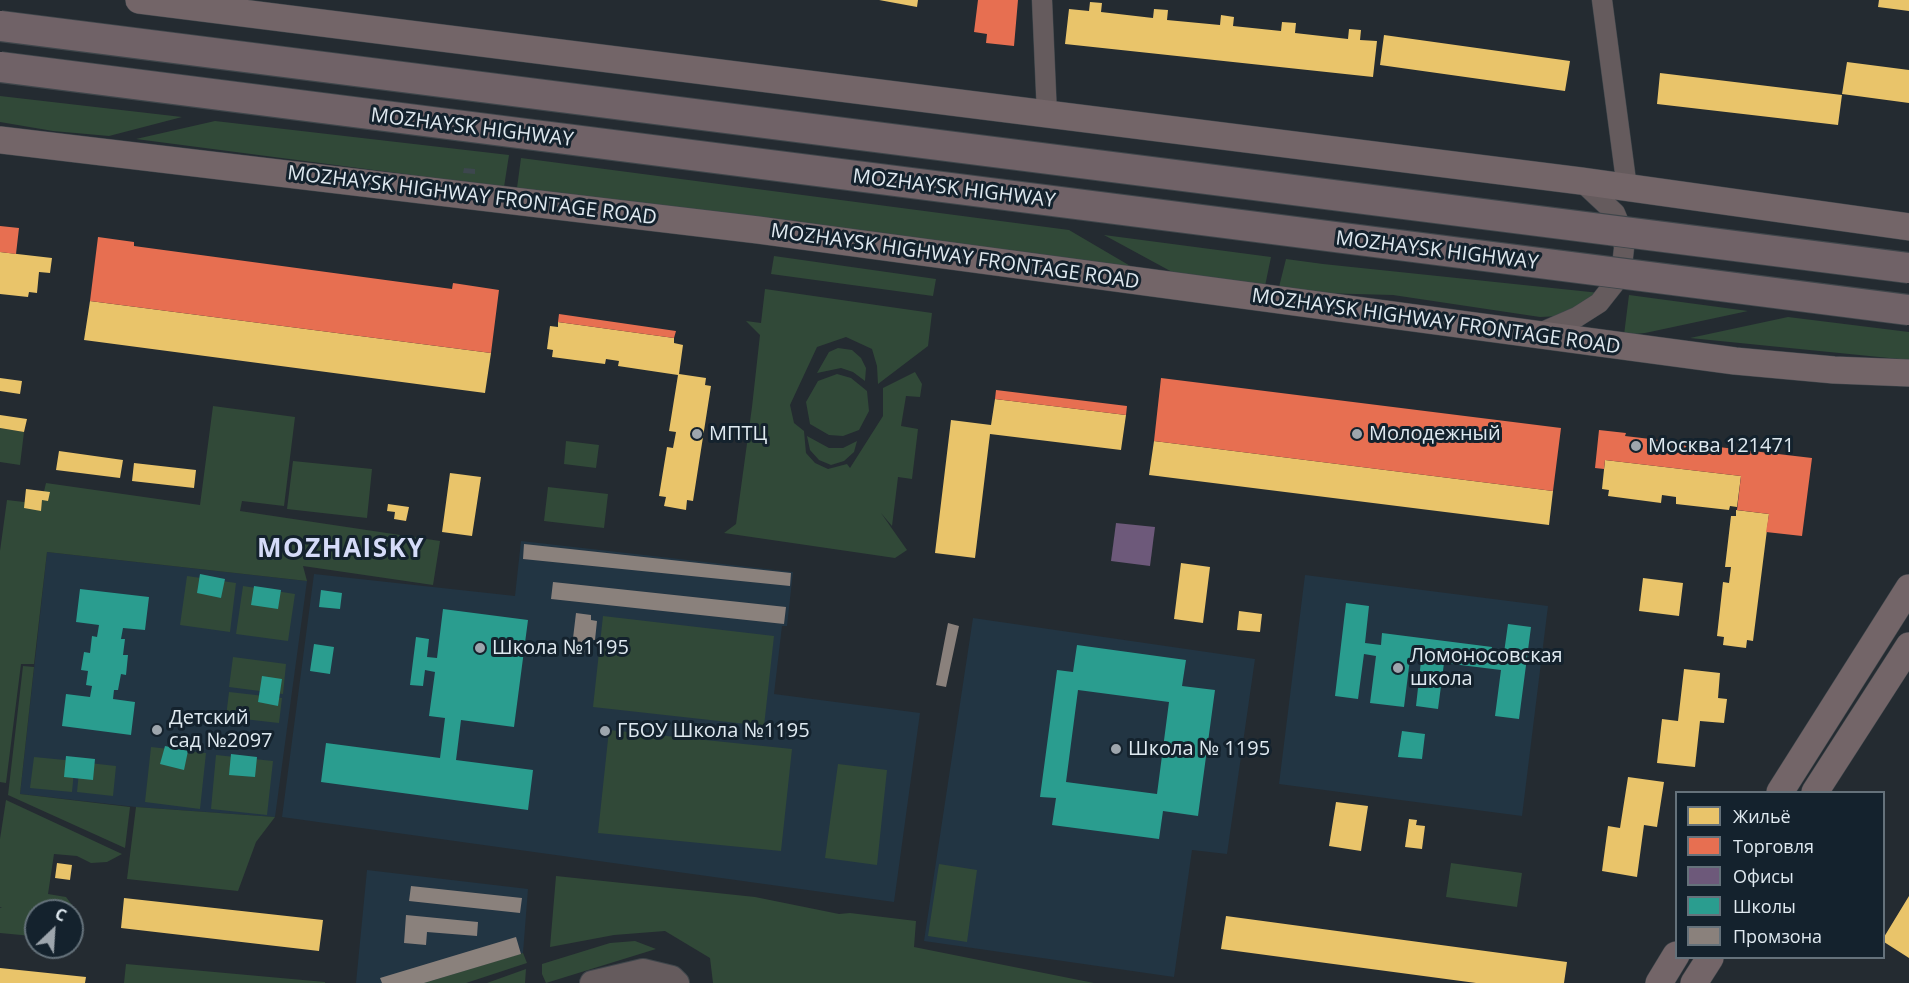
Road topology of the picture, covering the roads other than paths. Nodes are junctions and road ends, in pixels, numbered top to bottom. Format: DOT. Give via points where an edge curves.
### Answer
graph roads {
  1 [pos="139,0"];
  2 [pos="1042,0"];
  3 [pos="1602,0"];
  4 [pos="0,26"];
  5 [pos="0,67"];
  6 [pos="1047,115"];
  7 [pos="0,140"];
  8 [pos="1581,181"];
  9 [pos="1627,188"];
  10 [pos="1909,226"];
  11 [pos="1909,268"];
  12 [pos="1909,310"];
  13 [pos="1538,334"];
  14 [pos="1909,373"];
  15 [pos="1909,588"];
  16 [pos="1909,646"];
  17 [pos="1781,791"];
  18 [pos="1816,791"];
  19 [pos="1675,959"];
  20 [pos="1709,959"];
  21 [pos="592,983"];
  22 [pos="676,983"];
  23 [pos="1659,983"];
  24 [pos="1694,983"];
  1 -- 6 [label="main road"];
  2 -- 6 [label="street"];
  3 -- 9 [label="street"];
  4 -- 11 [label="main road, MOZHAYSK HIGHWAY, bridge"];
  5 -- 12 [label="main road, MOZHAYSK HIGHWAY, bridge"];
  6 -- 8 [label="main road"];
  7 -- 13 [label="main road, MOZHAYSK HIGHWAY FRONTAGE ROAD" via="758,230"];
  8 -- 9 [label="main road"];
  8 -- 13 [label="street" via="1615,213 1622,230 1622,266 1599,303"];
  9 -- 10 [label="main road"];
  13 -- 14 [label="main road, MOZHAYSK HIGHWAY FRONTAGE ROAD" via="1735,361"];
  15 -- 17 [label="main road"];
  16 -- 18 [label="main road"];
  19 -- 23 [label="main road"];
  20 -- 24 [label="main road"];
  21 -- 22 [label="street" via="643,971 672,978"];
}
